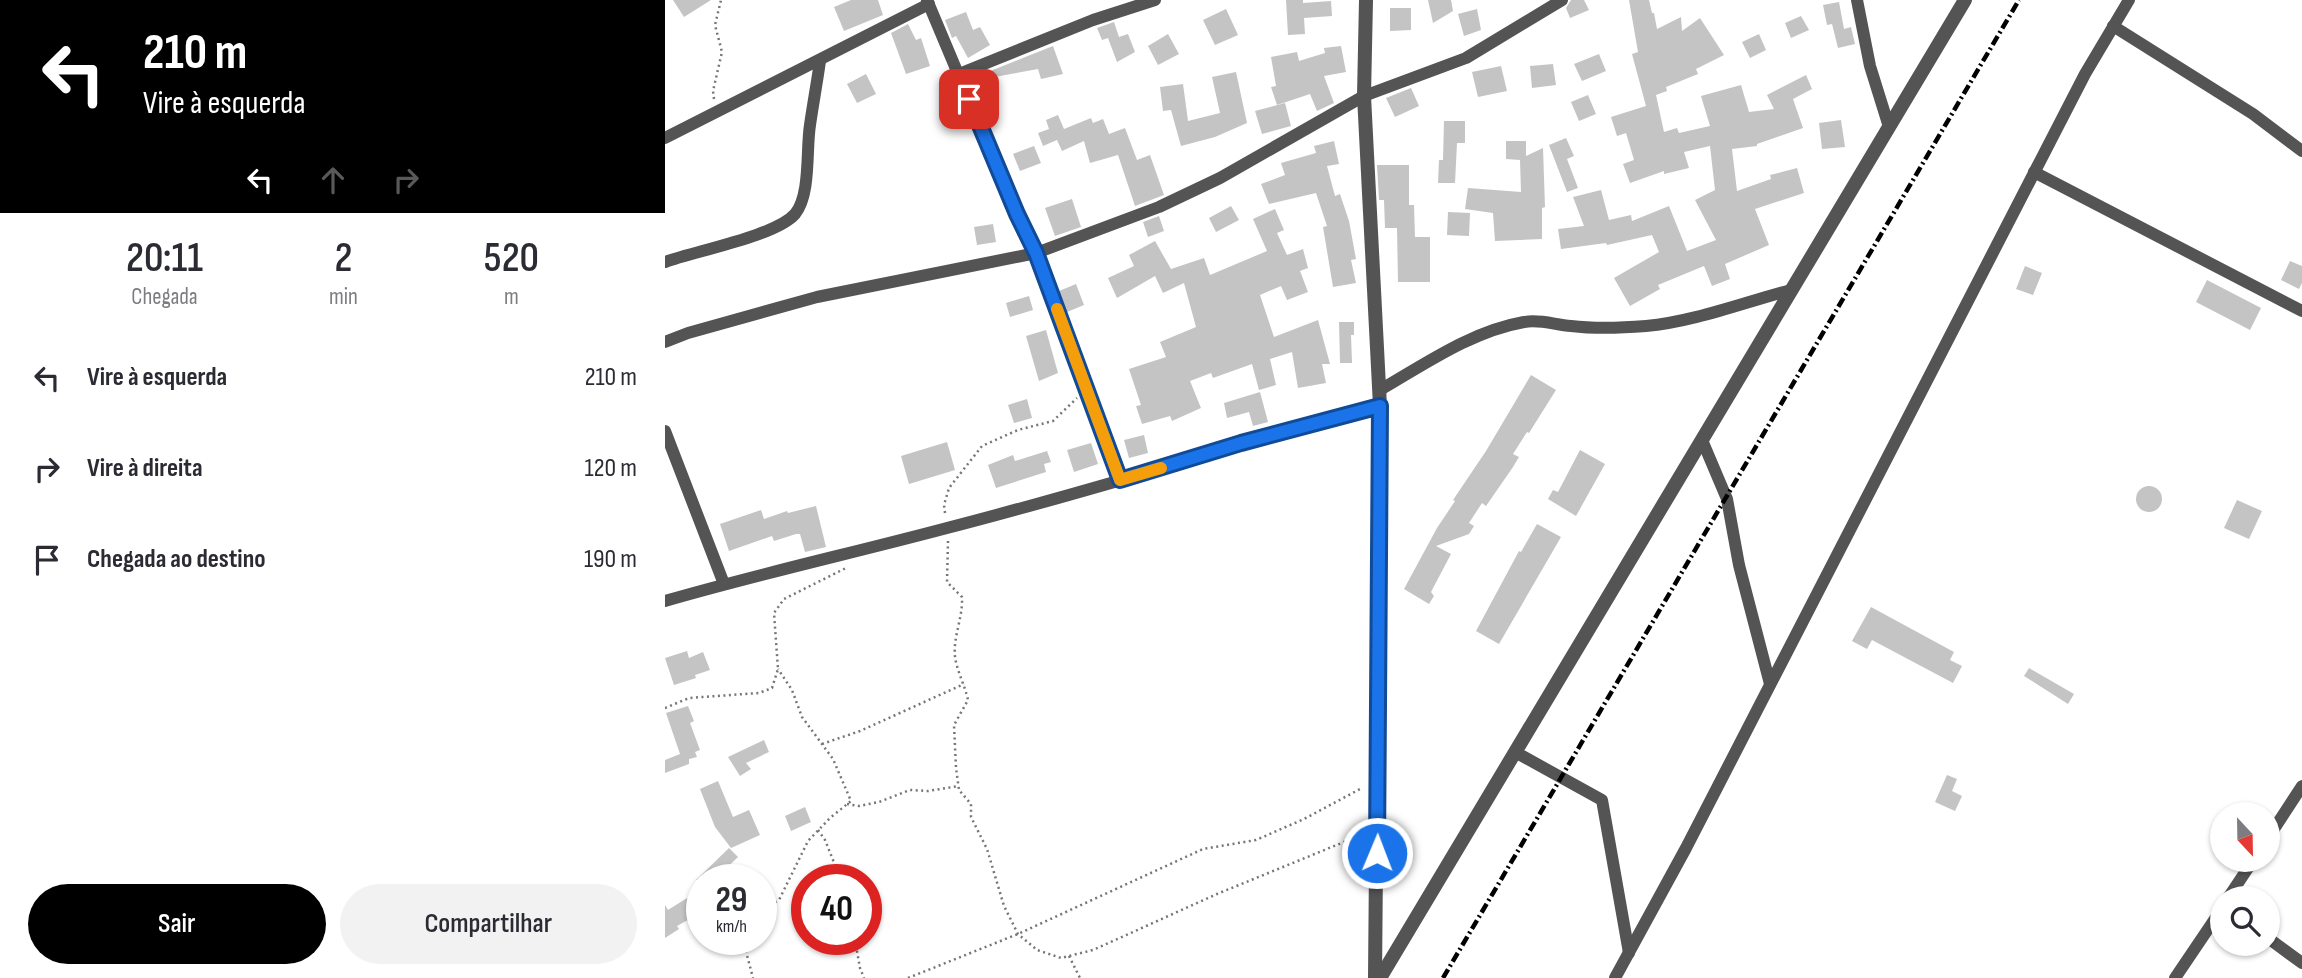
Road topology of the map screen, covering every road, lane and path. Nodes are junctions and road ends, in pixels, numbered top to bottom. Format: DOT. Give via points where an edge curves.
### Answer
graph roads {
  1 [pos="721,0"];
  2 [pos="1155,0"];
  3 [pos="1366,0"];
  4 [pos="1562,0"];
  5 [pos="1857,0"];
  6 [pos="1965,0"];
  7 [pos="2129,0"];
  8 [pos="928,2"];
  9 [pos="1129,4"];
  10 [pos="1543,5"];
  11 [pos="2113,26"];
  12 [pos="820,61"];
  13 [pos="959,74"];
  14 [pos="1364,96"];
  15 [pos="717,112"];
  16 [pos="1889,127"];
  17 [pos="665,138"];
  18 [pos="2302,151"];
  19 [pos="2034,172"];
  20 [pos="1036,253"];
  21 [pos="665,262"];
  22 [pos="1791,290"];
  23 [pos="2302,311"];
  24 [pos="665,342"];
  25 [pos="1087,388"];
  26 [pos="1380,390"];
  27 [pos="1380,406"];
  28 [pos="665,431"];
  29 [pos="1702,440"];
  30 [pos="1120,480"];
  31 [pos="949,528"];
  32 [pos="860,550"];
  33 [pos="724,584"];
  34 [pos="665,601"];
  35 [pos="778,669"];
  36 [pos="964,684"];
  37 [pos="1770,684"];
  38 [pos="665,708"];
  39 [pos="822,744"];
  40 [pos="1515,752"];
  41 [pos="1377,780"];
  42 [pos="959,786"];
  43 [pos="2302,786"];
  44 [pos="847,804"];
  45 [pos="2280,820"];
  46 [pos="1377,828"];
  47 [pos="818,830"];
  48 [pos="835,864"];
  49 [pos="777,901"];
  50 [pos="2210,926"];
  51 [pos="1018,934"];
  52 [pos="2280,947"];
  53 [pos="1629,953"];
  54 [pos="747,955"];
  55 [pos="859,955"];
  56 [pos="1069,956"];
  57 [pos="2302,963"];
  58 [pos="753,978"];
  59 [pos="864,978"];
  60 [pos="908,978"];
  61 [pos="1080,978"];
  62 [pos="1375,978"];
  63 [pos="1380,978"];
  64 [pos="1615,978"];
  65 [pos="2175,978"];
  1 -- 15 [label="path" via="715,25 722,52 713,91"];
  2 -- 9 [label="street"];
  3 -- 14 [label="street"];
  4 -- 10 [label="street"];
  5 -- 16 [label="street" via="1870,66"];
  6 -- 16 [label="street"];
  7 -- 11 [label="street"];
  8 -- 12 [label="street"];
  8 -- 13 [label="street"];
  9 -- 13 [label="street"];
  10 -- 14 [label="street" via="1466,58"];
  11 -- 18 [label="street" via="2253,114"];
  11 -- 19 [label="street"];
  12 -- 15 [label="street"];
  12 -- 21 [label="street" via="804,190 794,215 753,235"];
  13 -- 20 [label="street"];
  14 -- 20 [label="street" via="1220,178 1159,207"];
  14 -- 26 [label="street"];
  15 -- 17 [label="street"];
  16 -- 22 [label="street"];
  19 -- 23 [label="street"];
  19 -- 37 [label="street"];
  20 -- 24 [label="street" via="817,298"];
  20 -- 25 [label="street"];
  22 -- 26 [label="street" via="1649,326 1598,328 1525,321 1478,336"];
  22 -- 29 [label="street"];
  25 -- 30 [label="street"];
  25 -- 31 [label="path" via="1053,421 982,446 949,488 944,505"];
  26 -- 27 [label="street"];
  27 -- 30 [label="street"];
  27 -- 41 [label="street"];
  28 -- 33 [label="street"];
  29 -- 37 [label="street" via="1727,499"];
  29 -- 40 [label="street"];
  30 -- 31 [label="street"];
  31 -- 32 [label="street"];
  31 -- 36 [label="path" via="947,582 962,597 955,658"];
  32 -- 33 [label="street"];
  32 -- 35 [label="path" via="846,569 784,598 774,613"];
  33 -- 34 [label="street"];
  35 -- 38 [label="path" via="772,688 759,693 689,698"];
  35 -- 39 [label="path" via="792,690 801,717"];
  36 -- 39 [label="path"];
  36 -- 42 [label="path" via="968,700 954,726"];
  37 -- 53 [label="street"];
  39 -- 44 [label="path" via="851,801"];
  40 -- 53 [label="street" via="1602,800"];
  40 -- 63 [label="street"];
  41 -- 46 [label="street"];
  41 -- 51 [label="path" via="1256,840 1203,849"];
  42 -- 44 [label="path" via="910,790 859,806"];
  42 -- 51 [label="path" via="971,804 971,817"];
  43 -- 45 [label="street"];
  44 -- 47 [label="path"];
  46 -- 56 [label="path" via="1093,950"];
  46 -- 62 [label="street"];
  47 -- 48 [label="path"];
  47 -- 49 [label="path"];
  50 -- 65 [label="street"];
  51 -- 56 [label="path" via="1037,950"];
  51 -- 60 [label="path"];
  52 -- 57 [label="street"];
  53 -- 64 [label="street"];
  54 -- 58 [label="path"];
  55 -- 59 [label="path"];
  56 -- 61 [label="path"];
}
